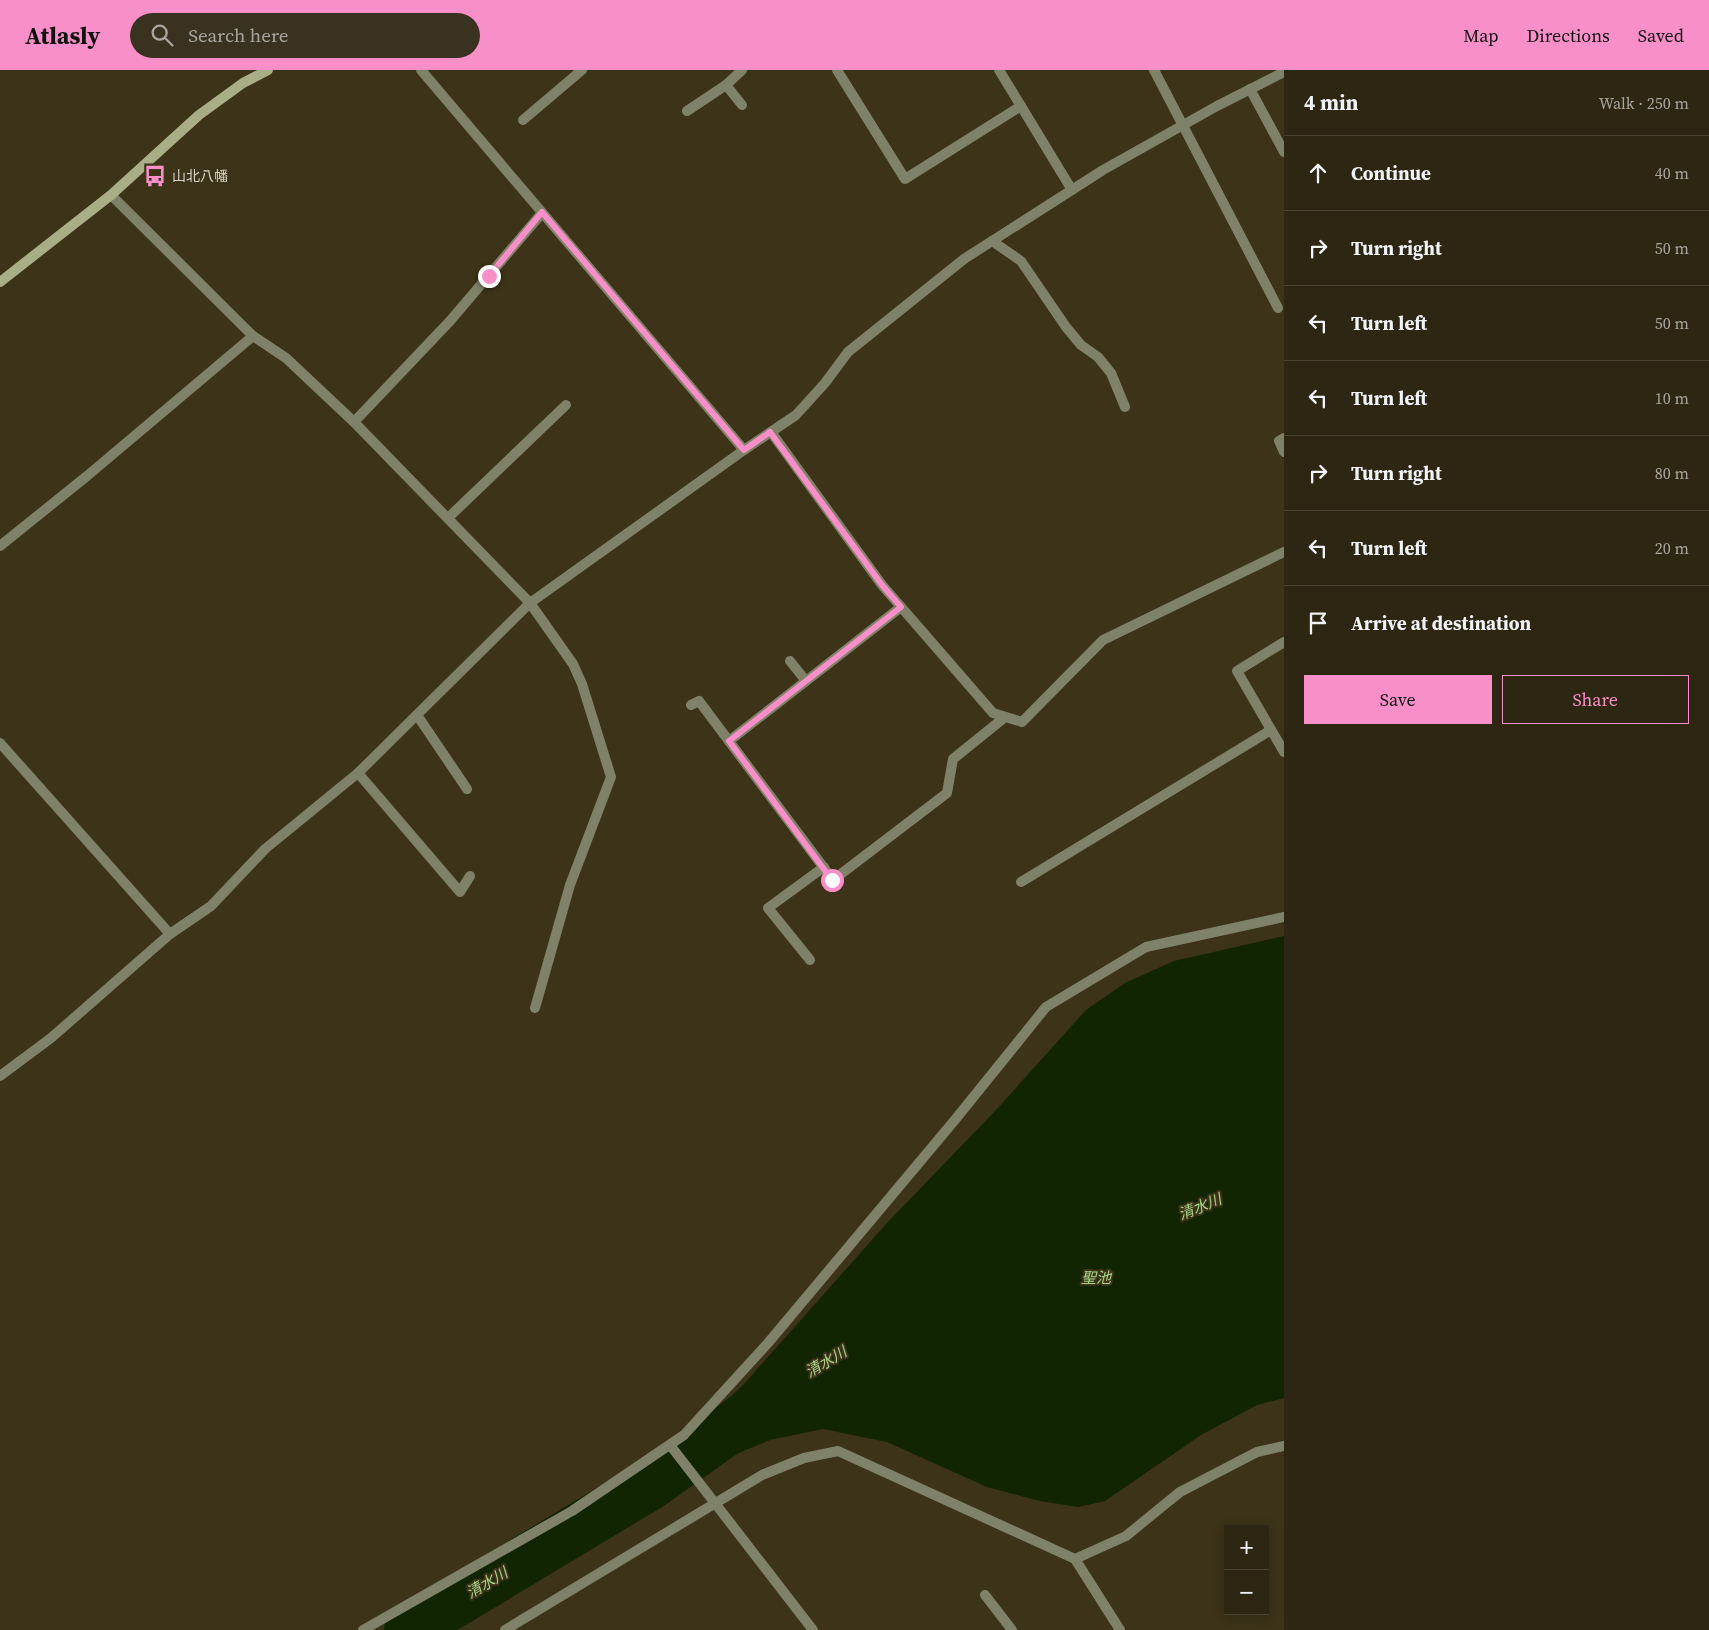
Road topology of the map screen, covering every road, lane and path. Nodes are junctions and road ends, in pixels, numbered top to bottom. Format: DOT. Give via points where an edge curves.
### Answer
graph roads {
  1 [pos="268,70"];
  2 [pos="421,70"];
  3 [pos="582,70"];
  4 [pos="742,70"];
  5 [pos="837,70"];
  6 [pos="999,70"];
  7 [pos="1154,70"];
  8 [pos="1284,72"];
  9 [pos="726,85"];
  10 [pos="1250,89"];
  11 [pos="742,105"];
  12 [pos="1021,106"];
  13 [pos="687,111"];
  14 [pos="523,120"];
  15 [pos="1183,125"];
  16 [pos="1284,152"];
  17 [pos="1072,190"];
  18 [pos="111,195"];
  19 [pos="542,212"];
  20 [pos="992,241"];
  21 [pos="0,282"];
  22 [pos="1278,308"];
  23 [pos="253,336"];
  24 [pos="566,405"];
  25 [pos="1125,407"];
  26 [pos="354,422"];
  27 [pos="770,432"];
  28 [pos="1284,438"];
  29 [pos="744,450"];
  30 [pos="1284,452"];
  31 [pos="448,518"];
  32 [pos="0,546"];
  33 [pos="1284,552"];
  34 [pos="530,603"];
  35 [pos="901,607"];
  36 [pos="1284,642"];
  37 [pos="790,661"];
  38 [pos="806,681"];
  39 [pos="691,705"];
  40 [pos="417,715"];
  41 [pos="1005,717"];
  42 [pos="1271,730"];
  43 [pos="729,741"];
  44 [pos="0,743"];
  45 [pos="1284,752"];
  46 [pos="358,773"];
  47 [pos="466,789"];
  48 [pos="824,867"];
  49 [pos="470,876"];
  50 [pos="1021,882"];
  51 [pos="1284,917"];
  52 [pos="170,934"];
  53 [pos="810,960"];
  54 [pos="535,1008"];
  55 [pos="0,1076"];
  56 [pos="670,1445"];
  57 [pos="1284,1446"];
  58 [pos="714,1503"];
  59 [pos="1075,1558"];
  60 [pos="985,1595"];
  61 [pos="363,1630"];
  62 [pos="505,1630"];
  63 [pos="813,1630"];
  64 [pos="1012,1630"];
  65 [pos="1120,1630"];
  1 -- 18 [label="street" via="243,83 199,115"];
  2 -- 19 [label="street"];
  3 -- 14 [label="street"];
  4 -- 9 [label="street"];
  5 -- 12 [label="street" via="905,179"];
  6 -- 12 [label="street"];
  7 -- 15 [label="street"];
  8 -- 10 [label="street"];
  9 -- 11 [label="street"];
  9 -- 13 [label="street"];
  10 -- 15 [label="street"];
  10 -- 16 [label="street"];
  12 -- 17 [label="street"];
  15 -- 17 [label="street"];
  15 -- 22 [label="street"];
  17 -- 20 [label="street"];
  18 -- 21 [label="street"];
  18 -- 23 [label="street"];
  19 -- 26 [label="street" via="450,321"];
  19 -- 29 [label="street"];
  20 -- 25 [label="street" via="1021,261 1066,327 1111,373"];
  20 -- 27 [label="street" via="964,259 848,352 796,415"];
  23 -- 26 [label="street" via="286,358"];
  23 -- 32 [label="street"];
  24 -- 31 [label="street"];
  26 -- 31 [label="street"];
  27 -- 29 [label="street"];
  27 -- 35 [label="street"];
  28 -- 30 [label="street" via="1279,442"];
  29 -- 34 [label="street"];
  31 -- 34 [label="street"];
  33 -- 41 [label="street" via="1102,640 1022,722"];
  34 -- 40 [label="street"];
  34 -- 54 [label="street" via="573,664 611,777 570,885"];
  35 -- 38 [label="street"];
  35 -- 41 [label="street" via="993,713"];
  36 -- 42 [label="street" via="1237,671"];
  37 -- 38 [label="street"];
  38 -- 43 [label="street"];
  39 -- 43 [label="street" via="699,702"];
  40 -- 46 [label="street"];
  40 -- 47 [label="street"];
  41 -- 48 [label="street" via="952,759 947,793 832,880"];
  42 -- 45 [label="street"];
  42 -- 50 [label="street"];
  43 -- 48 [label="street"];
  44 -- 52 [label="street"];
  46 -- 49 [label="street" via="460,892"];
  46 -- 52 [label="street" via="265,849 211,906"];
  48 -- 53 [label="street" via="768,908"];
  51 -- 56 [label="street" via="1146,947 1046,1007 768,1343 684,1435"];
  52 -- 55 [label="street" via="50,1038"];
  56 -- 58 [label="street"];
  56 -- 61 [label="street" via="572,1511"];
  57 -- 59 [label="street" via="1257,1452 1180,1492 1126,1536"];
  58 -- 59 [label="street" via="762,1475 804,1458 838,1451"];
  58 -- 62 [label="street"];
  58 -- 63 [label="street"];
  59 -- 65 [label="street"];
  60 -- 64 [label="street"];
}
